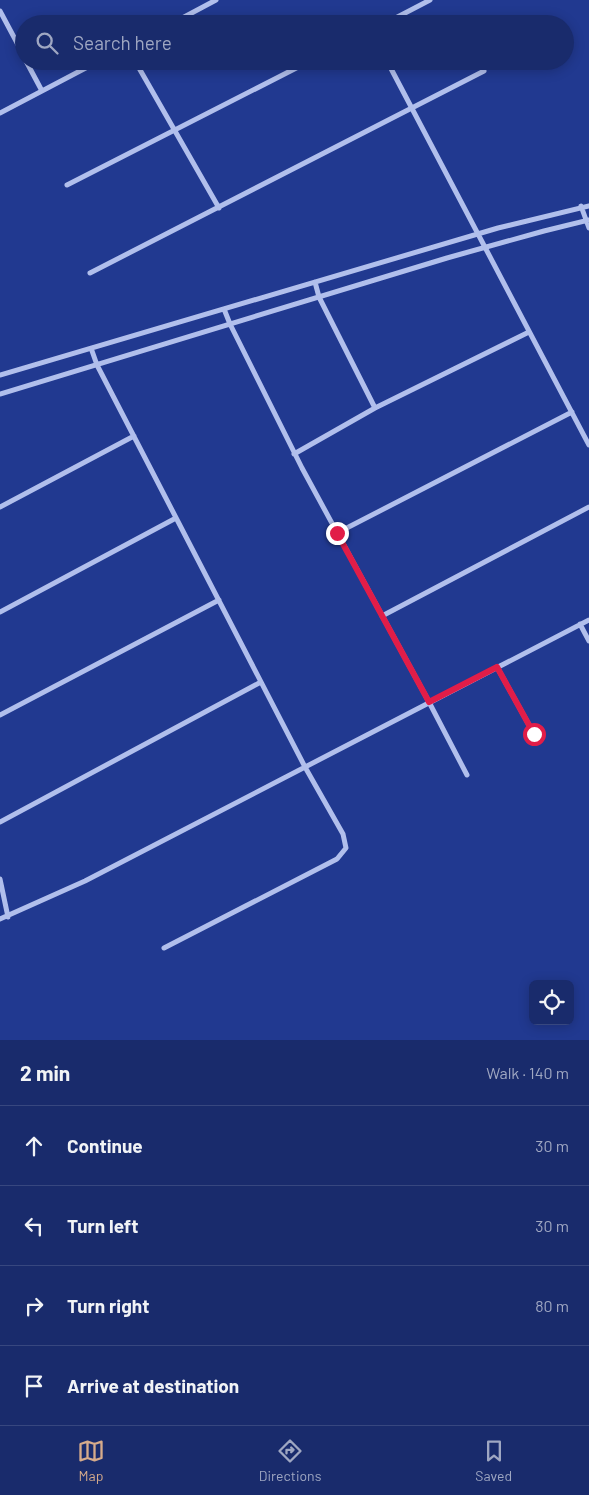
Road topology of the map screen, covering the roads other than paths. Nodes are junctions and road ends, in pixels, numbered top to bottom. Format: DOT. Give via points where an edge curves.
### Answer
graph roads {
  1 [pos="216,0"];
  2 [pos="430,0"];
  3 [pos="0,11"];
  4 [pos="188,15"];
  5 [pos="401,15"];
  6 [pos="15,39"];
  7 [pos="31,70"];
  8 [pos="82,70"];
  9 [pos="139,70"];
  10 [pos="292,70"];
  11 [pos="392,70"];
  12 [pos="484,71"];
  13 [pos="42,91"];
  14 [pos="412,108"];
  15 [pos="0,114"];
  16 [pos="175,129"];
  17 [pos="66,185"];
  18 [pos="582,206"];
  19 [pos="589,206"];
  20 [pos="219,208"];
  21 [pos="587,221"];
  22 [pos="589,228"];
  23 [pos="479,234"];
  24 [pos="484,248"];
  25 [pos="90,273"];
  26 [pos="315,282"];
  27 [pos="319,297"];
  28 [pos="224,309"];
  29 [pos="230,324"];
  30 [pos="529,332"];
  31 [pos="91,348"];
  32 [pos="97,365"];
  33 [pos="0,375"];
  34 [pos="0,394"];
  35 [pos="375,408"];
  36 [pos="572,412"];
  37 [pos="134,436"];
  38 [pos="589,445"];
  39 [pos="294,454"];
  40 [pos="0,507"];
  41 [pos="589,507"];
  42 [pos="176,518"];
  43 [pos="337,533"];
  44 [pos="219,600"];
  45 [pos="0,612"];
  46 [pos="382,616"];
  47 [pos="589,620"];
  48 [pos="580,624"];
  49 [pos="589,641"];
  50 [pos="497,667"];
  51 [pos="261,682"];
  52 [pos="429,702"];
  53 [pos="0,715"];
  54 [pos="534,734"];
  55 [pos="305,767"];
  56 [pos="467,775"];
  57 [pos="0,822"];
  58 [pos="0,879"];
  59 [pos="8,916"];
  60 [pos="0,919"];
  61 [pos="164,948"];
  1 -- 4 [label="street"];
  2 -- 5 [label="street"];
  3 -- 6 [label="street"];
  7 -- 13 [label="street"];
  8 -- 13 [label="street"];
  9 -- 16 [label="street"];
  10 -- 16 [label="street"];
  11 -- 14 [label="street"];
  12 -- 14 [label="street"];
  13 -- 15 [label="street"];
  14 -- 20 [label="street"];
  14 -- 23 [label="street"];
  16 -- 17 [label="street"];
  16 -- 20 [label="street"];
  18 -- 19 [label="street"];
  18 -- 21 [label="street"];
  18 -- 23 [label="street"];
  20 -- 25 [label="street"];
  21 -- 22 [label="street"];
  21 -- 24 [label="street"];
  23 -- 24 [label="street"];
  23 -- 26 [label="street"];
  24 -- 27 [label="street"];
  24 -- 30 [label="street"];
  26 -- 27 [label="street"];
  26 -- 28 [label="street"];
  27 -- 29 [label="street"];
  27 -- 35 [label="street"];
  28 -- 29 [label="street"];
  28 -- 31 [label="street"];
  29 -- 32 [label="street"];
  29 -- 39 [label="street"];
  30 -- 35 [label="street"];
  30 -- 36 [label="street"];
  31 -- 32 [label="street"];
  31 -- 33 [label="street"];
  32 -- 34 [label="street"];
  32 -- 37 [label="street"];
  35 -- 39 [label="street"];
  36 -- 38 [label="street"];
  36 -- 43 [label="street"];
  37 -- 40 [label="street"];
  37 -- 42 [label="street"];
  39 -- 43 [label="street"];
  41 -- 46 [label="street"];
  42 -- 44 [label="street"];
  42 -- 45 [label="street"];
  43 -- 46 [label="street"];
  44 -- 51 [label="street"];
  44 -- 53 [label="street"];
  46 -- 52 [label="street"];
  47 -- 48 [label="street"];
  48 -- 49 [label="street"];
  48 -- 50 [label="street"];
  50 -- 52 [label="street"];
  50 -- 54 [label="street"];
  51 -- 55 [label="street"];
  51 -- 57 [label="street"];
  52 -- 55 [label="street"];
  52 -- 56 [label="street"];
  55 -- 59 [label="street" via="85,881"];
  55 -- 61 [label="street" via="343,834 346,848 337,859"];
  58 -- 59 [label="street"];
  59 -- 60 [label="street"];
}
